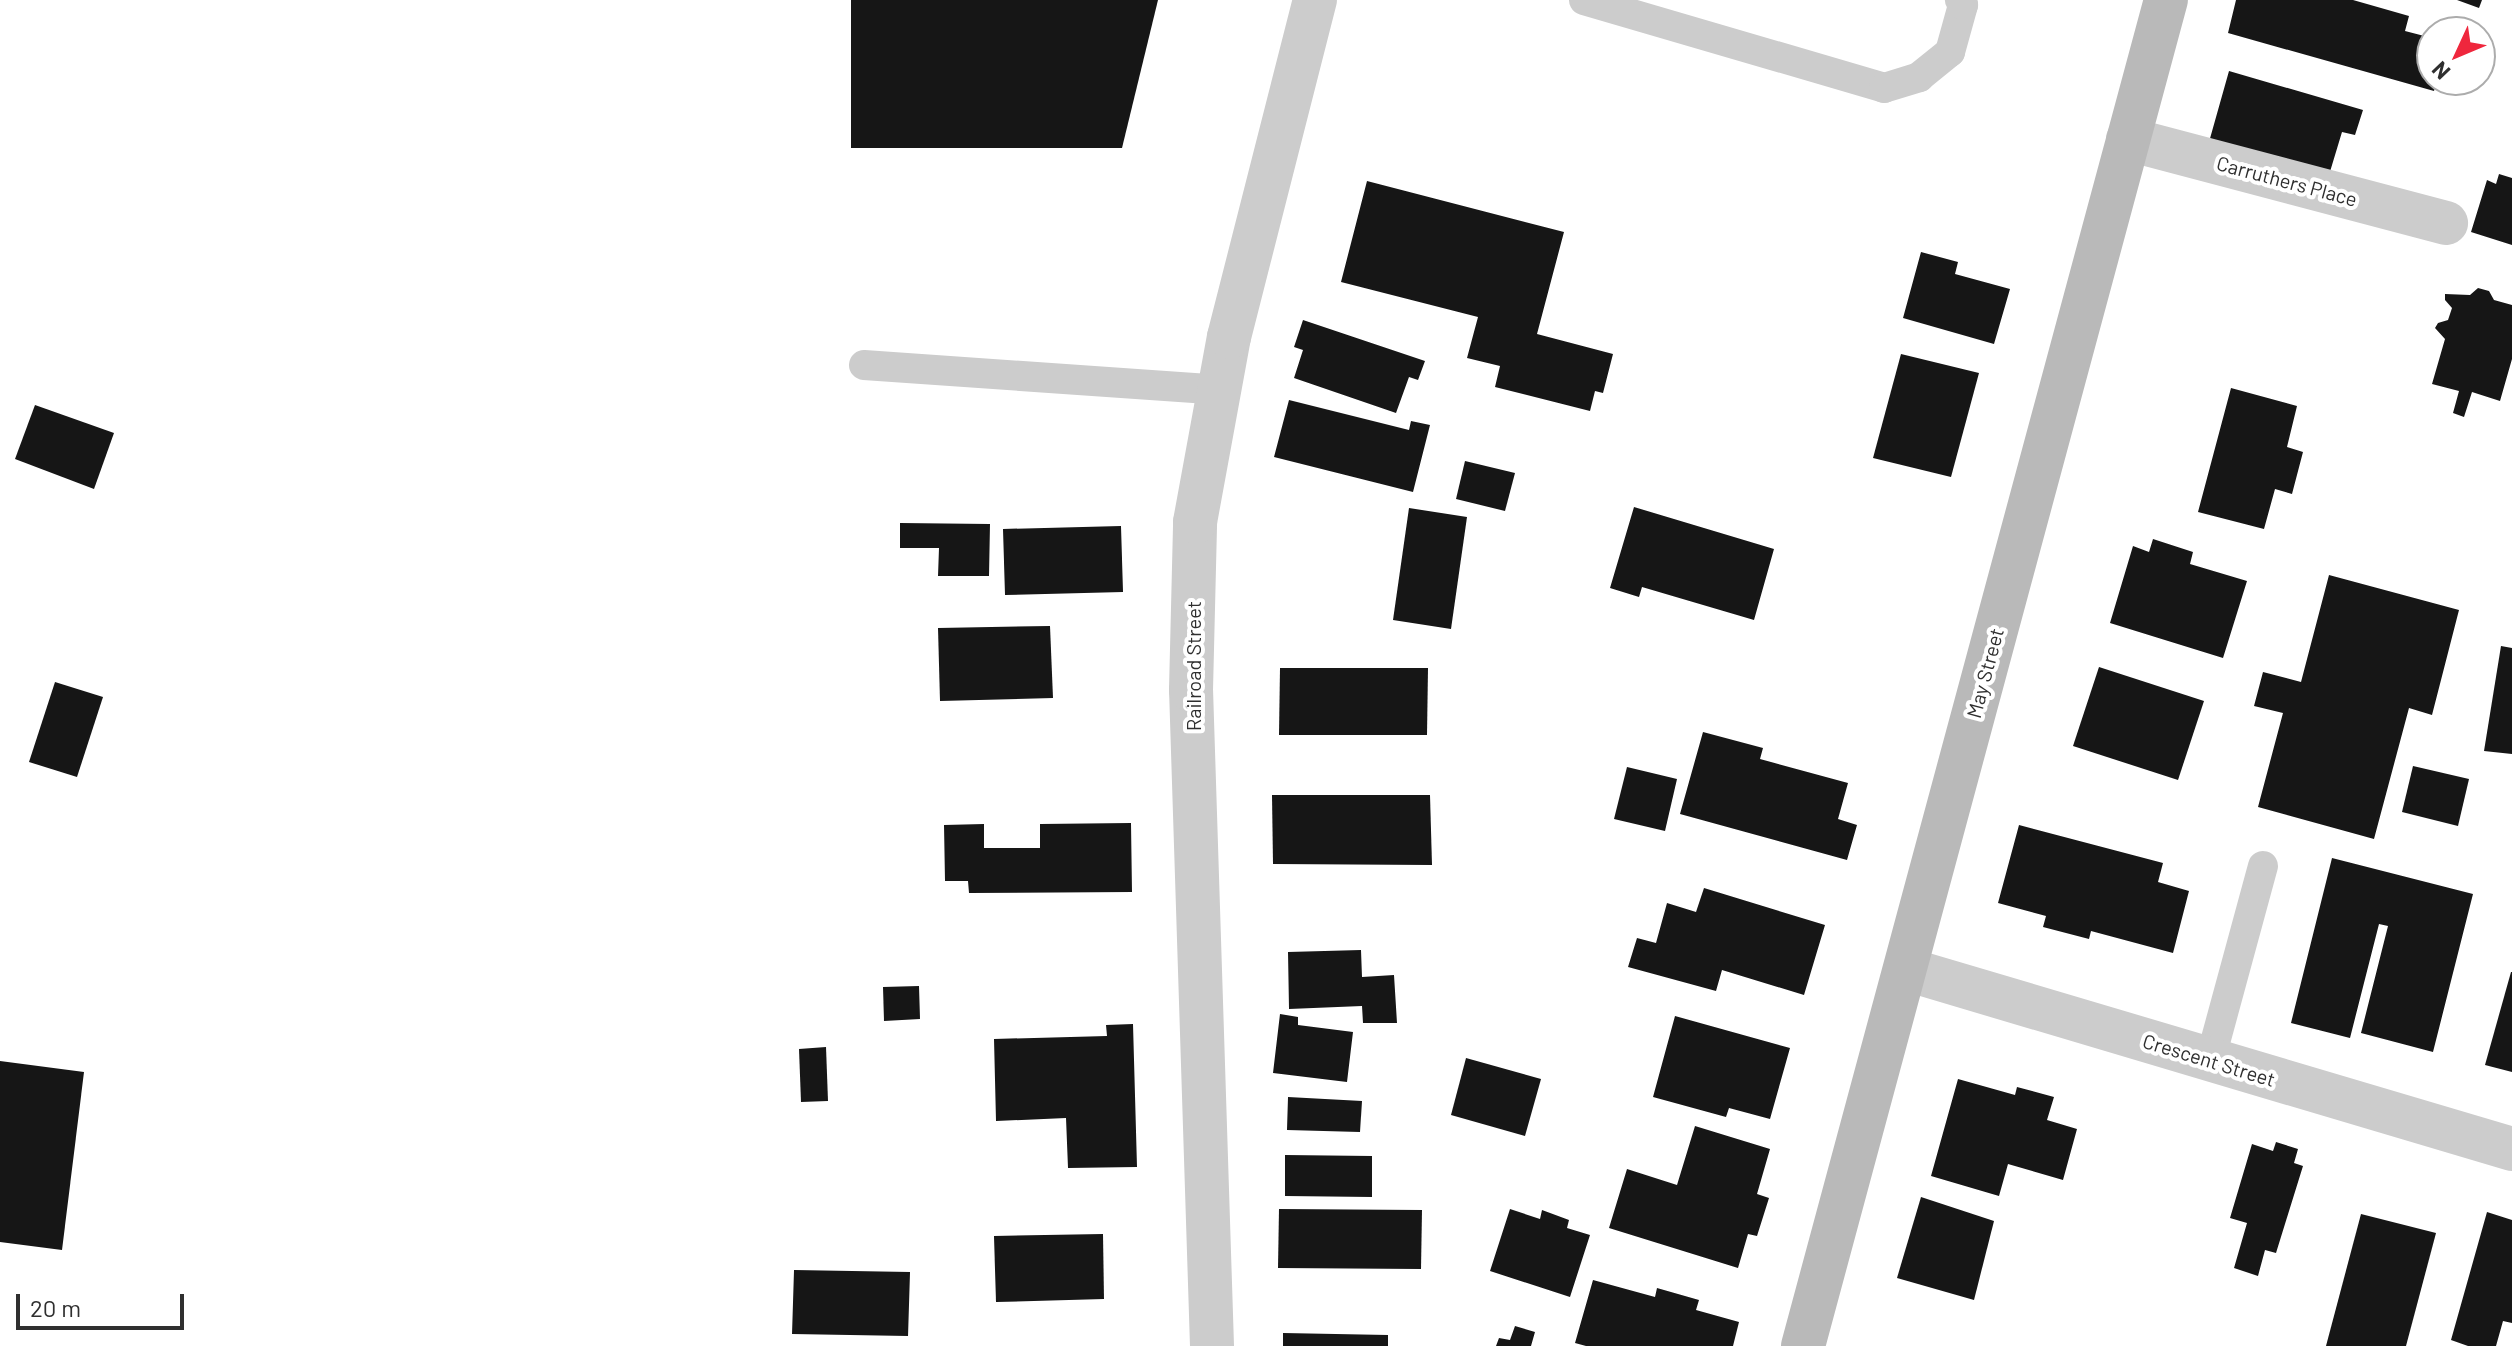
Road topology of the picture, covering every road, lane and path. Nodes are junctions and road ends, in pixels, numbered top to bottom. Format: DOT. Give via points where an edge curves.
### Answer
graph roads {
  1 [pos="1315,0"];
  2 [pos="1584,0"];
  3 [pos="1960,0"];
  4 [pos="2166,0"];
  5 [pos="2128,139"];
  6 [pos="2446,223"];
  7 [pos="864,365"];
  8 [pos="1219,390"];
  9 [pos="2263,866"];
  10 [pos="1906,969"];
  11 [pos="2210,1061"];
  12 [pos="2512,1149"];
  13 [pos="1212,1346"];
  14 [pos="1803,1346"];
  1 -- 8 [label="street, Railroad Street"];
  2 -- 3 [label="lane" via="1884,88 1919,77 1950,52"];
  4 -- 5 [label="main road, May Street"];
  5 -- 6 [label="street, Carruthers Place"];
  5 -- 10 [label="main road, May Street"];
  7 -- 8 [label="lane"];
  8 -- 13 [label="street, Railroad Street" via="1195,522 1191,690"];
  9 -- 11 [label="lane"];
  10 -- 11 [label="street, Crescent Street"];
  10 -- 14 [label="main road, May Street"];
  11 -- 12 [label="street, Crescent Street"];
}
